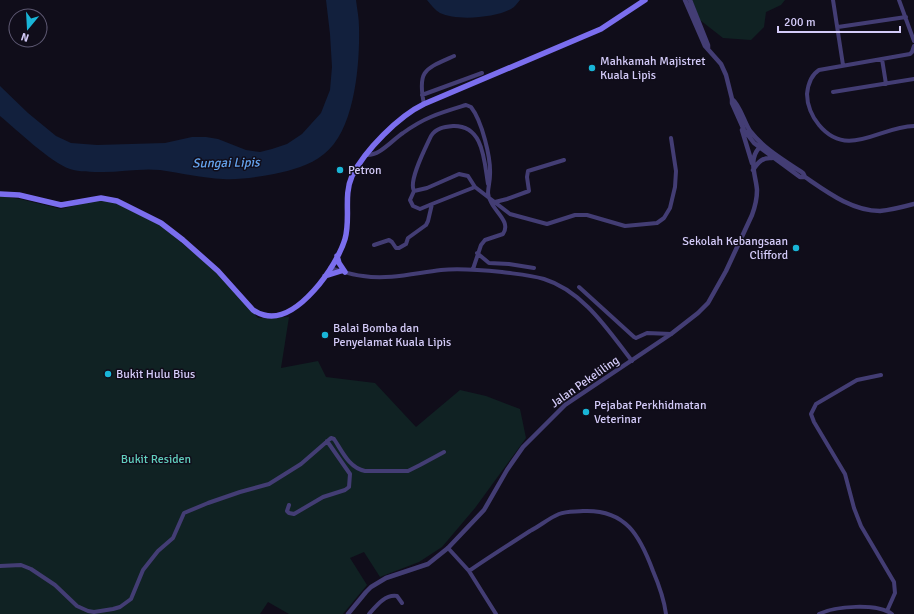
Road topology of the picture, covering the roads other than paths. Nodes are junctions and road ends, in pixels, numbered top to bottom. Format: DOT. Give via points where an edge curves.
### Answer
graph roads {
  1 [pos="646,0"];
  2 [pos="685,0"];
  3 [pos="690,0"];
  4 [pos="833,0"];
  5 [pos="899,0"];
  6 [pos="906,17"];
  7 [pos="838,27"];
  8 [pos="914,41"];
  9 [pos="914,46"];
  10 [pos="708,48"];
  11 [pos="454,56"];
  12 [pos="882,59"];
  13 [pos="843,65"];
  14 [pos="482,74"];
  15 [pos="914,80"];
  16 [pos="886,84"];
  17 [pos="833,92"];
  18 [pos="422,95"];
  19 [pos="732,99"];
  20 [pos="424,104"];
  21 [pos="741,125"];
  22 [pos="914,126"];
  23 [pos="671,138"];
  24 [pos="758,139"];
  25 [pos="759,148"];
  26 [pos="770,150"];
  27 [pos="366,155"];
  28 [pos="774,159"];
  29 [pos="564,160"];
  30 [pos="753,167"];
  31 [pos="805,177"];
  32 [pos="488,186"];
  33 [pos="475,187"];
  34 [pos="414,191"];
  35 [pos="0,194"];
  36 [pos="487,196"];
  37 [pos="494,202"];
  38 [pos="432,204"];
  39 [pos="914,204"];
  40 [pos="374,245"];
  41 [pos="477,253"];
  42 [pos="337,256"];
  43 [pos="330,268"];
  44 [pos="534,268"];
  45 [pos="473,269"];
  46 [pos="343,272"];
  47 [pos="325,276"];
  48 [pos="579,287"];
  49 [pos="671,334"];
  50 [pos="632,361"];
  51 [pos="881,375"];
  52 [pos="326,441"];
  53 [pos="444,452"];
  54 [pos="289,505"];
  55 [pos="448,548"];
  56 [pos="0,566"];
  57 [pos="469,571"];
  58 [pos="402,603"];
  59 [pos="887,611"];
  60 [pos="348,614"];
  61 [pos="369,614"];
  62 [pos="496,614"];
  63 [pos="666,614"];
  64 [pos="819,614"];
  65 [pos="892,614"];
  1 -- 20 [label="main road" via="601,29"];
  2 -- 10 [label="street"];
  3 -- 10 [label="street"];
  4 -- 7 [label="street"];
  5 -- 6 [label="street"];
  6 -- 7 [label="street"];
  6 -- 8 [label="street"];
  7 -- 13 [label="street"];
  9 -- 12 [label="street" via="910,54"];
  10 -- 19 [label="street" via="721,64"];
  11 -- 18 [label="street" via="427,69 422,80"];
  12 -- 13 [label="street"];
  12 -- 16 [label="street"];
  13 -- 22 [label="street" via="820,70 813,75 810,82 808,103 821,128 836,138 857,141"];
  14 -- 18 [label="street"];
  15 -- 16 [label="street"];
  16 -- 17 [label="street"];
  18 -- 20 [label="street"];
  19 -- 21 [label="street"];
  19 -- 24 [label="street" via="736,102 744,122"];
  20 -- 27 [label="main road" via="400,119"];
  21 -- 25 [label="street"];
  21 -- 30 [label="street, Jalan Pekeliling"];
  23 -- 37 [label="street" via="676,171 675,187 670,208 664,218 657,223 625,226 587,215 575,215 547,224 510,214"];
  24 -- 25 [label="street"];
  24 -- 26 [label="street"];
  25 -- 26 [label="street"];
  25 -- 28 [label="street"];
  25 -- 30 [label="street"];
  26 -- 31 [label="street"];
  27 -- 32 [label="street" via="375,154 426,118 468,106 474,110 481,125 489,161"];
  27 -- 42 [label="main road" via="349,184 346,233"];
  28 -- 30 [label="street" via="764,158"];
  28 -- 31 [label="street" via="800,177"];
  29 -- 37 [label="street" via="528,171 526,177 529,191"];
  30 -- 49 [label="street, Jalan Pekeliling" via="757,191 755,206 726,271 708,304"];
  31 -- 39 [label="street" via="840,200 859,207 881,211"];
  32 -- 34 [label="street" via="482,150 477,138 469,129 448,126 437,129 430,136 414,178"];
  32 -- 36 [label="street"];
  33 -- 34 [label="street" via="468,176 459,174"];
  33 -- 36 [label="street"];
  33 -- 38 [label="street"];
  34 -- 38 [label="street" via="410,200 413,206 420,209"];
  35 -- 47 [label="main road" via="19,195 62,205 101,198 117,200 172,231 218,271 253,310 264,315 283,313 299,305"];
  36 -- 37 [label="street"];
  36 -- 41 [label="street" via="504,221 505,230 499,236 485,240"];
  38 -- 40 [label="street" via="426,225 408,238 406,244 397,248 391,241 386,240"];
  41 -- 44 [label="street" via="489,263"];
  41 -- 45 [label="street"];
  42 -- 43 [label="main road"];
  42 -- 46 [label="main road"];
  43 -- 46 [label="street"];
  43 -- 47 [label="main road"];
  45 -- 46 [label="street" via="386,278"];
  45 -- 50 [label="street" via="534,276 564,288 597,316"];
  46 -- 47 [label="main road"];
  48 -- 49 [label="street" via="634,337 646,333"];
  49 -- 50 [label="street, Jalan Pekeliling"];
  50 -- 55 [label="street, Jalan Pekeliling" via="565,406 532,438 510,466 484,510"];
  51 -- 59 [label="street" via="857,380 816,404 811,414 845,474 861,526 894,582 895,593"];
  52 -- 53 [label="street" via="333,438 353,466 364,471 408,471"];
  52 -- 54 [label="street" via="350,474 349,486 294,514 287,511"];
  52 -- 56 [label="street" via="301,464 269,484 184,513 175,535 147,564 133,595 120,607 88,611 77,606 55,585 31,569 21,565"];
  55 -- 57 [label="street"];
  55 -- 60 [label="street, Jalan Pekeliling" via="428,564 386,578 371,587"];
  57 -- 62 [label="street"];
  57 -- 63 [label="street" via="560,514 603,512 621,520 638,537 664,599"];
  58 -- 61 [label="street" via="397,596 390,596"];
  59 -- 64 [label="street" via="849,608 833,609"];
  59 -- 65 [label="street"];
}
